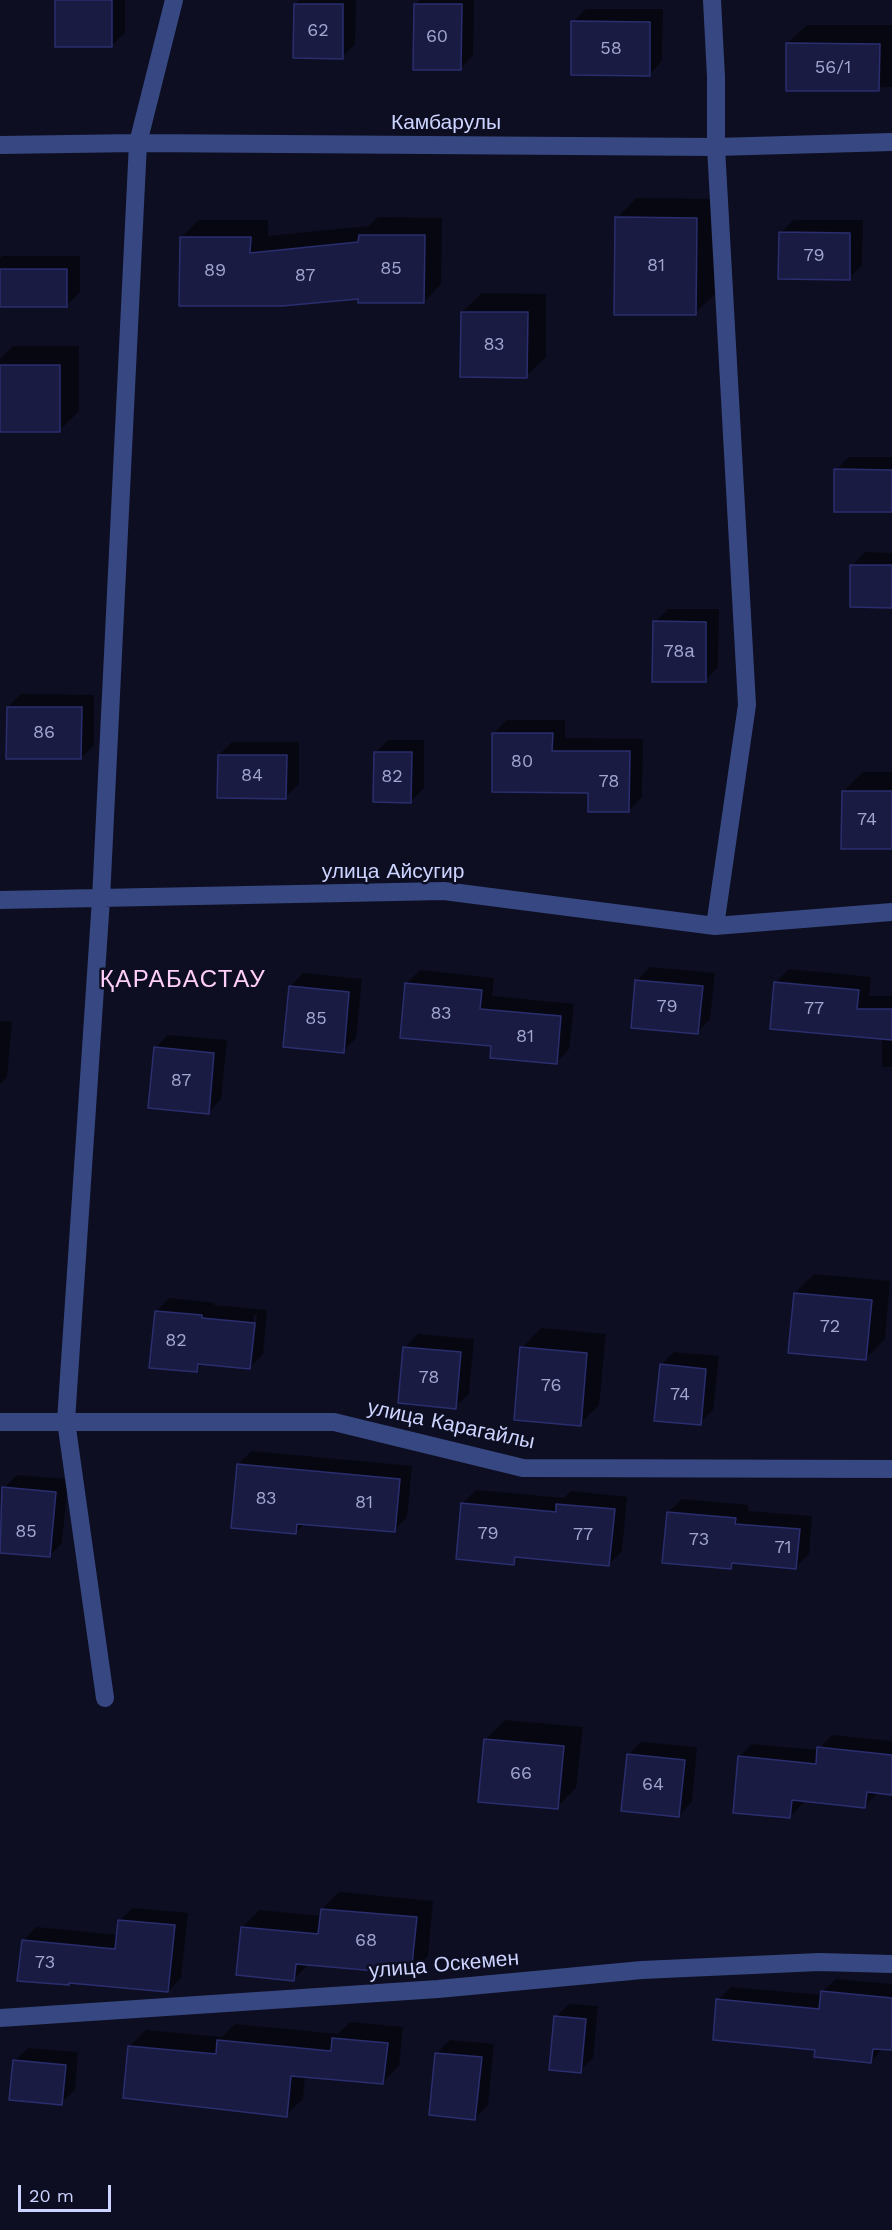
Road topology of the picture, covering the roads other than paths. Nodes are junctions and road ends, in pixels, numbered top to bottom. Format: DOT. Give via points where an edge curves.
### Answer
graph roads {
  1 [pos="174,0"];
  2 [pos="712,0"];
  3 [pos="892,142"];
  4 [pos="138,143"];
  5 [pos="0,145"];
  6 [pos="716,147"];
  7 [pos="101,899"];
  8 [pos="0,900"];
  9 [pos="892,912"];
  10 [pos="715,926"];
  11 [pos="66,1421"];
  12 [pos="0,1422"];
  13 [pos="892,1469"];
  14 [pos="105,1698"];
  15 [pos="892,1964"];
  16 [pos="0,2018"];
  1 -- 4 [label="street"];
  2 -- 6 [label="street"];
  3 -- 6 [label="street, Камбарулы"];
  4 -- 5 [label="street, Камбарулы"];
  4 -- 6 [label="street, Камбарулы"];
  4 -- 7 [label="street"];
  6 -- 10 [label="street" via="747,705"];
  7 -- 8 [label="street, улица Айсугир"];
  7 -- 10 [label="street, улица Айсугир" via="444,891"];
  7 -- 11 [label="street"];
  9 -- 10 [label="street, улица Айсугир"];
  11 -- 12 [label="street, улица Карагайлы"];
  11 -- 13 [label="street, улица Карагайлы" via="334,1422 523,1468"];
  11 -- 14 [label="street"];
  15 -- 16 [label="street, улица Оскемен" via="819,1962 642,1970 438,1989"];
}
